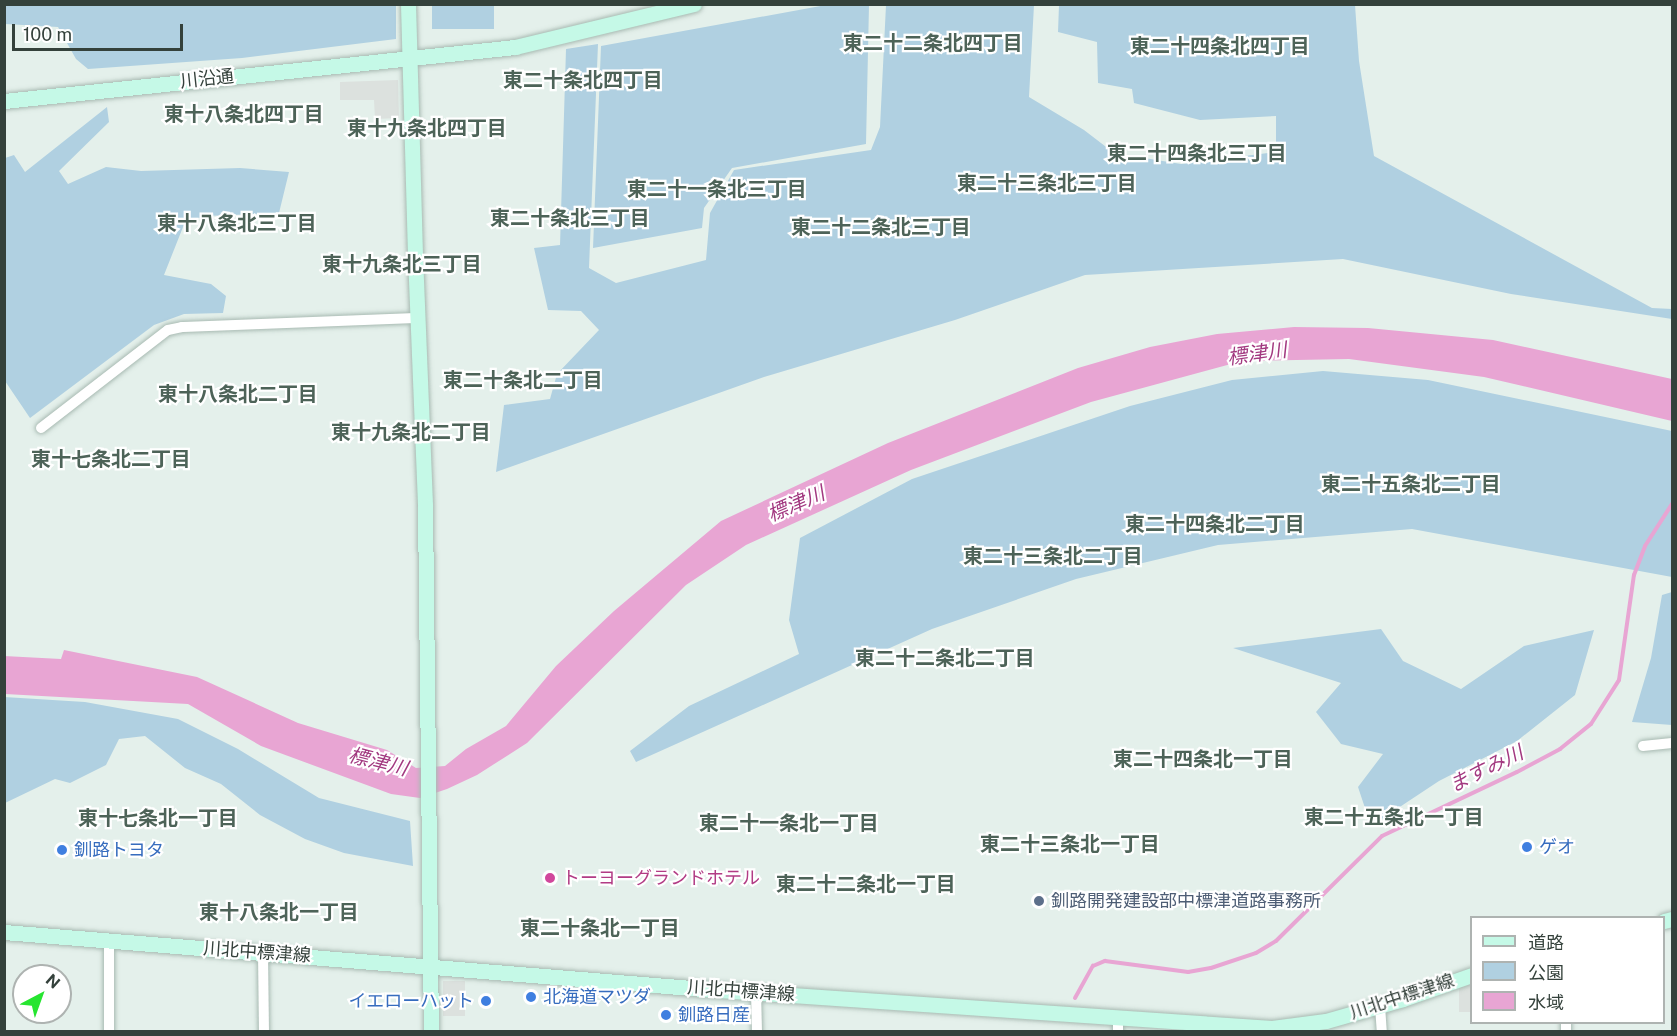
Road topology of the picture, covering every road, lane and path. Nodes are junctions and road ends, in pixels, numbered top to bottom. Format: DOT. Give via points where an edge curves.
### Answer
graph roads {
  1 [pos="408,4"];
  2 [pos="693,4"];
  3 [pos="409,57"];
  4 [pos="4,101"];
  5 [pos="417,318"];
  6 [pos="41,428"];
  7 [pos="1672,743"];
  8 [pos="1643,746"];
  9 [pos="4,932"];
  10 [pos="109,941"];
  11 [pos="263,952"];
  12 [pos="430,967"];
  13 [pos="1470,976"];
  14 [pos="756,991"];
  15 [pos="1380,1006"];
  16 [pos="1118,1025"];
  17 [pos="1208,1028"];
  18 [pos="109,1032"];
  19 [pos="264,1032"];
  20 [pos="431,1032"];
  21 [pos="757,1032"];
  22 [pos="1382,1032"];
  1 -- 3 [label="street"];
  2 -- 3 [label="street, 川沿通" via="515,47"];
  3 -- 4 [label="street, 川沿通"];
  3 -- 5 [label="street"];
  5 -- 6 [label="street" via="168,330"];
  5 -- 12 [label="street" via="425,506"];
  7 -- 8 [label="street"];
  9 -- 10 [label="street, 川北中標津線"];
  10 -- 11 [label="street, 川北中標津線"];
  10 -- 18 [label="street"];
  11 -- 12 [label="street, 川北中標津線"];
  11 -- 19 [label="street"];
  12 -- 14 [label="street, 川北中標津線"];
  12 -- 20 [label="street"];
  13 -- 15 [label="street, 川北中標津線"];
  14 -- 16 [label="street, 川北中標津線"];
  14 -- 21 [label="street"];
  15 -- 17 [label="street, 川北中標津線" via="1299,1026"];
  15 -- 22 [label="street"];
  16 -- 17 [label="street, 川北中標津線"];
}
